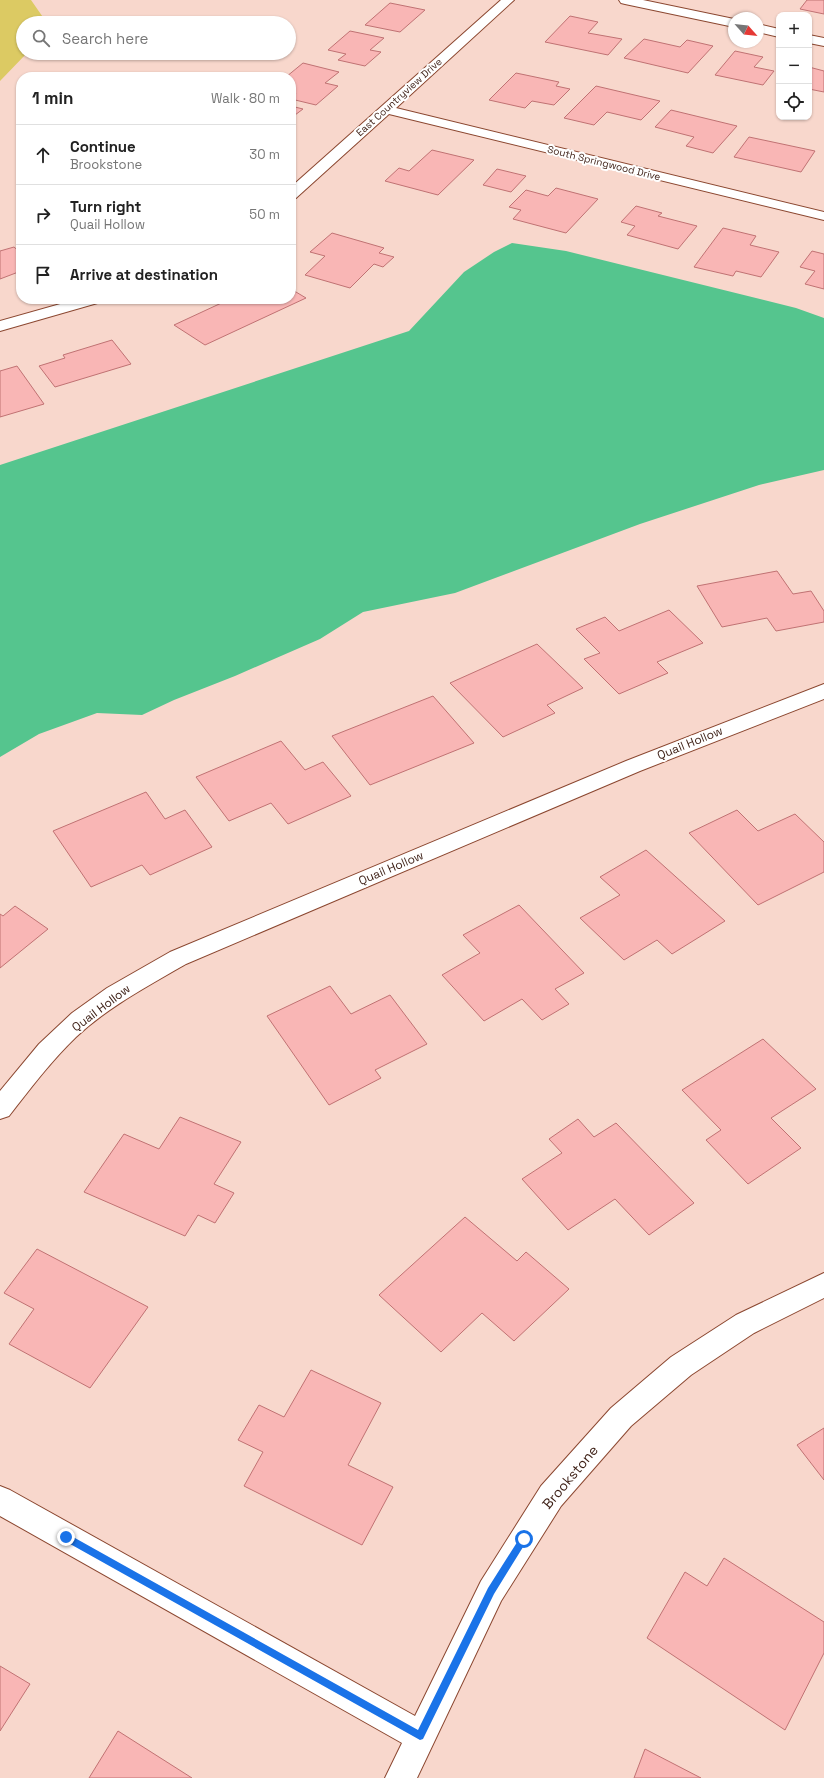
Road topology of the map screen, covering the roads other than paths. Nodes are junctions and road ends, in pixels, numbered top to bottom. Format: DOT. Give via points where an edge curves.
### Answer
graph roads {
  1 [pos="508,0"];
  2 [pos="625,0"];
  3 [pos="728,22"];
  4 [pos="764,29"];
  5 [pos="776,32"];
  6 [pos="812,40"];
  7 [pos="824,42"];
  8 [pos="385,109"];
  9 [pos="296,190"];
  10 [pos="824,216"];
  11 [pos="77,304"];
  12 [pos="0,326"];
  13 [pos="824,691"];
  14 [pos="0,1108"];
  15 [pos="824,1285"];
  16 [pos="0,1500"];
  17 [pos="420,1736"];
  18 [pos="401,1778"];
  1 -- 8 [label="street, East Countryview Drive"];
  2 -- 3 [label="street"];
  4 -- 5 [label="street"];
  6 -- 7 [label="street"];
  8 -- 9 [label="street, East Countryview Drive"];
  8 -- 10 [label="street, South Springwood Drive"];
  11 -- 12 [label="street"];
  13 -- 14 [label="street, Quail Hollow" via="633,766 178,958 127,986 79,1021 37,1063"];
  15 -- 17 [label="street, Brookstone" via="745,1324 681,1366 621,1417 551,1496 499,1578"];
  16 -- 17 [label="street"];
  17 -- 18 [label="street, Brookstone"];
}
